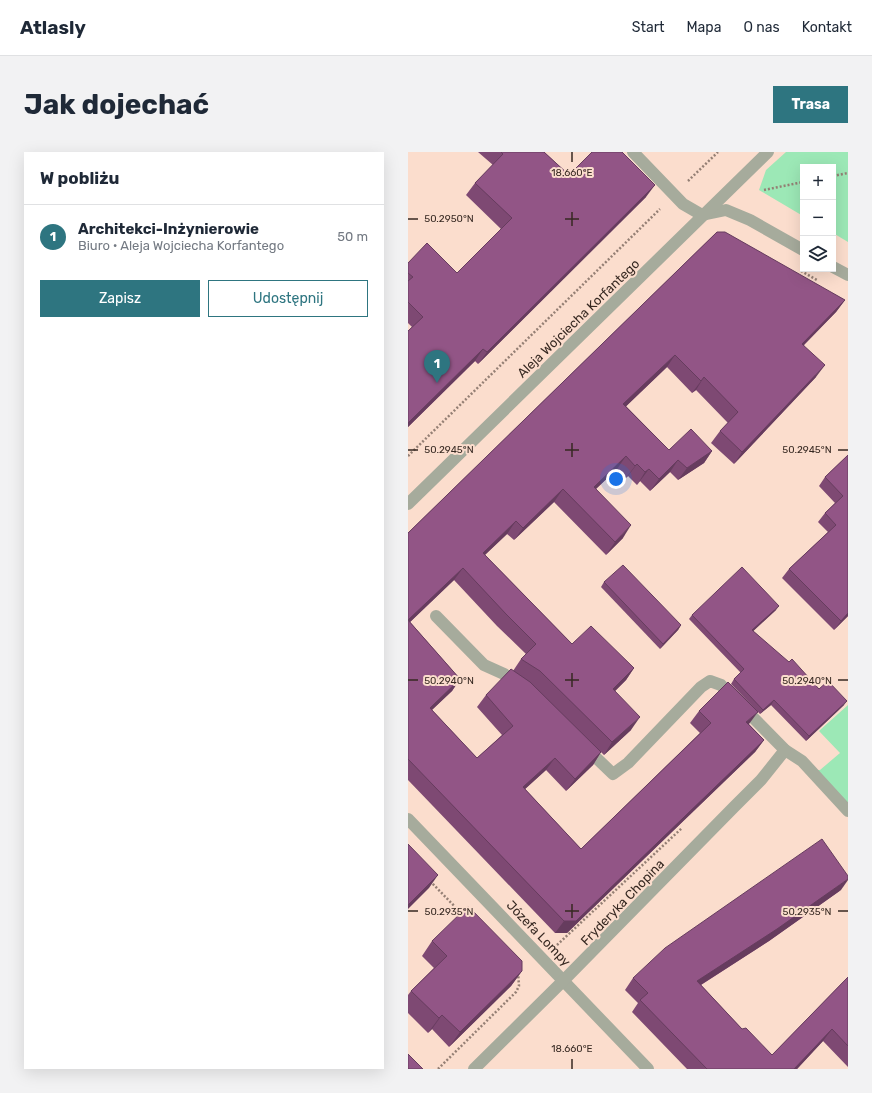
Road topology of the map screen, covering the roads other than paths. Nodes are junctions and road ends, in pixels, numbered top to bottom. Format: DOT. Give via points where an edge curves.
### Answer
graph roads {
  1 [pos="633,152"];
  2 [pos="768,152"];
  3 [pos="702,215"];
  4 [pos="800,248"];
  5 [pos="836,269"];
  6 [pos="848,275"];
  7 [pos="408,504"];
  8 [pos="436,616"];
  9 [pos="526,689"];
  10 [pos="575,737"];
  11 [pos="785,750"];
  12 [pos="848,811"];
  13 [pos="408,819"];
  14 [pos="564,980"];
  15 [pos="474,1069"];
  16 [pos="648,1069"];
  1 -- 3 [label="street" via="683,204"];
  2 -- 3 [label="street, Aleja Wojciecha Korfantego"];
  3 -- 4 [label="street" via="726,210 750,220"];
  3 -- 7 [label="street, Aleja Wojciecha Korfantego"];
  5 -- 6 [label="street"];
  8 -- 9 [label="street" via="484,665 504,674"];
  10 -- 11 [label="street" via="613,774 628,764 700,687 710,681 721,684"];
  11 -- 12 [label="street" via="802,761"];
  11 -- 14 [label="street, Fryderyka Chopina" via="761,780"];
  13 -- 14 [label="street, Józefa Lompy"];
  14 -- 15 [label="street, Fryderyka Chopina"];
  14 -- 16 [label="street, Józefa Lompy"];
}
